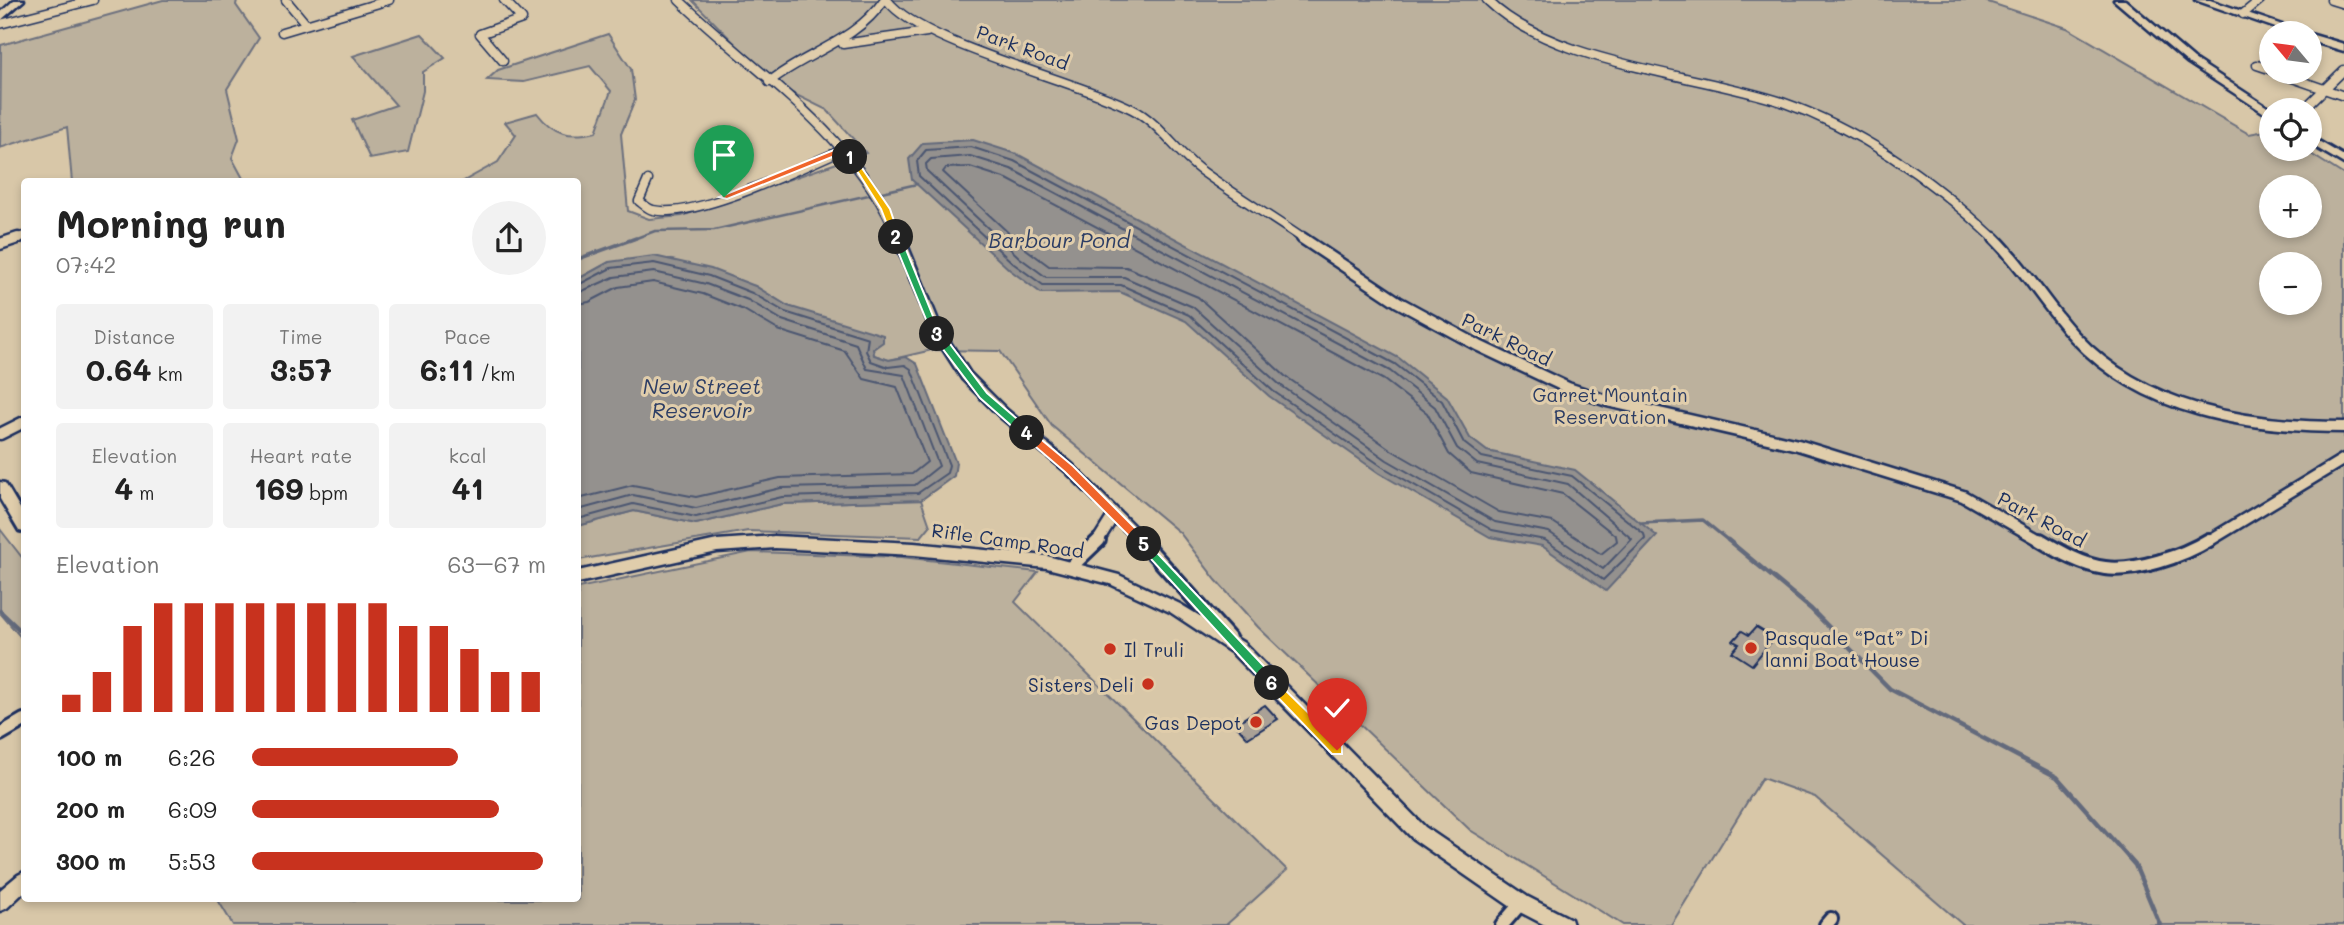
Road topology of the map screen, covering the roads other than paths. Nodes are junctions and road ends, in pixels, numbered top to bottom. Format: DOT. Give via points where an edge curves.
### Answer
graph roads {
  1 [pos="19,0"];
  2 [pos="286,0"];
  3 [pos="389,0"];
  4 [pos="504,0"];
  5 [pos="679,0"];
  6 [pos="885,0"];
  7 [pos="1487,0"];
  8 [pos="2119,0"];
  9 [pos="2200,0"];
  10 [pos="2260,0"];
  11 [pos="2331,0"];
  12 [pos="88,1"];
  13 [pos="2344,4"];
  14 [pos="2243,14"];
  15 [pos="0,18"];
  16 [pos="2264,21"];
  17 [pos="0,24"];
  18 [pos="306,24"];
  19 [pos="282,32"];
  20 [pos="930,32"];
  21 [pos="2322,41"];
  22 [pos="837,46"];
  23 [pos="2344,48"];
  24 [pos="503,61"];
  25 [pos="2344,70"];
  26 [pos="769,82"];
  27 [pos="2311,84"];
  28 [pos="2325,89"];
  29 [pos="2344,96"];
  30 [pos="2315,98"];
  31 [pos="2259,106"];
  32 [pos="2322,147"];
  33 [pos="844,149"];
  34 [pos="2344,161"];
  35 [pos="648,180"];
  36 [pos="21,237"];
  37 [pos="0,244"];
  38 [pos="21,423"];
  39 [pos="2344,429"];
  40 [pos="0,433"];
  41 [pos="2344,460"];
  42 [pos="0,487"];
  43 [pos="6,506"];
  44 [pos="1114,515"];
  45 [pos="21,524"];
  46 [pos="1071,566"];
  47 [pos="581,576"];
  48 [pos="1238,648"];
  49 [pos="21,722"];
  50 [pos="0,734"];
  51 [pos="21,884"];
  52 [pos="0,902"];
  53 [pos="1521,903"];
  54 [pos="1562,924"];
  55 [pos="1502,925"];
  1 -- 15 [label="street"];
  2 -- 18 [label="street"];
  3 -- 18 [label="street"];
  4 -- 24 [label="street" via="522,19 480,34"];
  5 -- 26 [label="street"];
  6 -- 20 [label="street, Park Road"];
  6 -- 22 [label="street, Park Road" via="870,20"];
  7 -- 39 [label="street" via="1517,22 1572,46 1773,100 1898,159 1985,228 2083,345 2154,390 2252,423"];
  8 -- 31 [label="street" via="2191,61"];
  9 -- 14 [label="main road"];
  10 -- 14 [label="street"];
  11 -- 13 [label="street"];
  12 -- 17 [label="street"];
  14 -- 16 [label="main road"];
  18 -- 19 [label="street"];
  20 -- 22 [label="street, Park Road"];
  20 -- 41 [label="street, Park Road" via="1135,110 1197,167 1398,302 1557,383 1606,401 1798,445 1963,496 2069,557 2106,568 2139,565 2197,548"];
  21 -- 23 [label="main road"];
  22 -- 26 [label="street, Park Road" via="788,67"];
  25 -- 28 [label="street"];
  26 -- 33 [label="street"];
  27 -- 28 [label="street"];
  28 -- 29 [label="street"];
  28 -- 30 [label="street"];
  32 -- 34 [label="street"];
  33 -- 35 [label="street" via="774,179 682,209 655,212 645,208 639,201"];
  33 -- 44 [label="street" via="886,209 933,326 965,375"];
  36 -- 37 [label="street"];
  38 -- 40 [label="street"];
  42 -- 43 [label="street"];
  43 -- 45 [label="street"];
  44 -- 46 [label="street" via="1097,543"];
  44 -- 48 [label="street"];
  46 -- 47 [label="street, Rifle Camp Road" via="914,548 775,542 717,546"];
  46 -- 48 [label="street, Rifle Camp Road" via="1149,595"];
  48 -- 53 [label="street, Rifle Camp Road" via="1419,833"];
  49 -- 50 [label="street"];
  51 -- 52 [label="street"];
  53 -- 54 [label="street, Rifle Camp Road"];
  53 -- 55 [label="street"];
}
